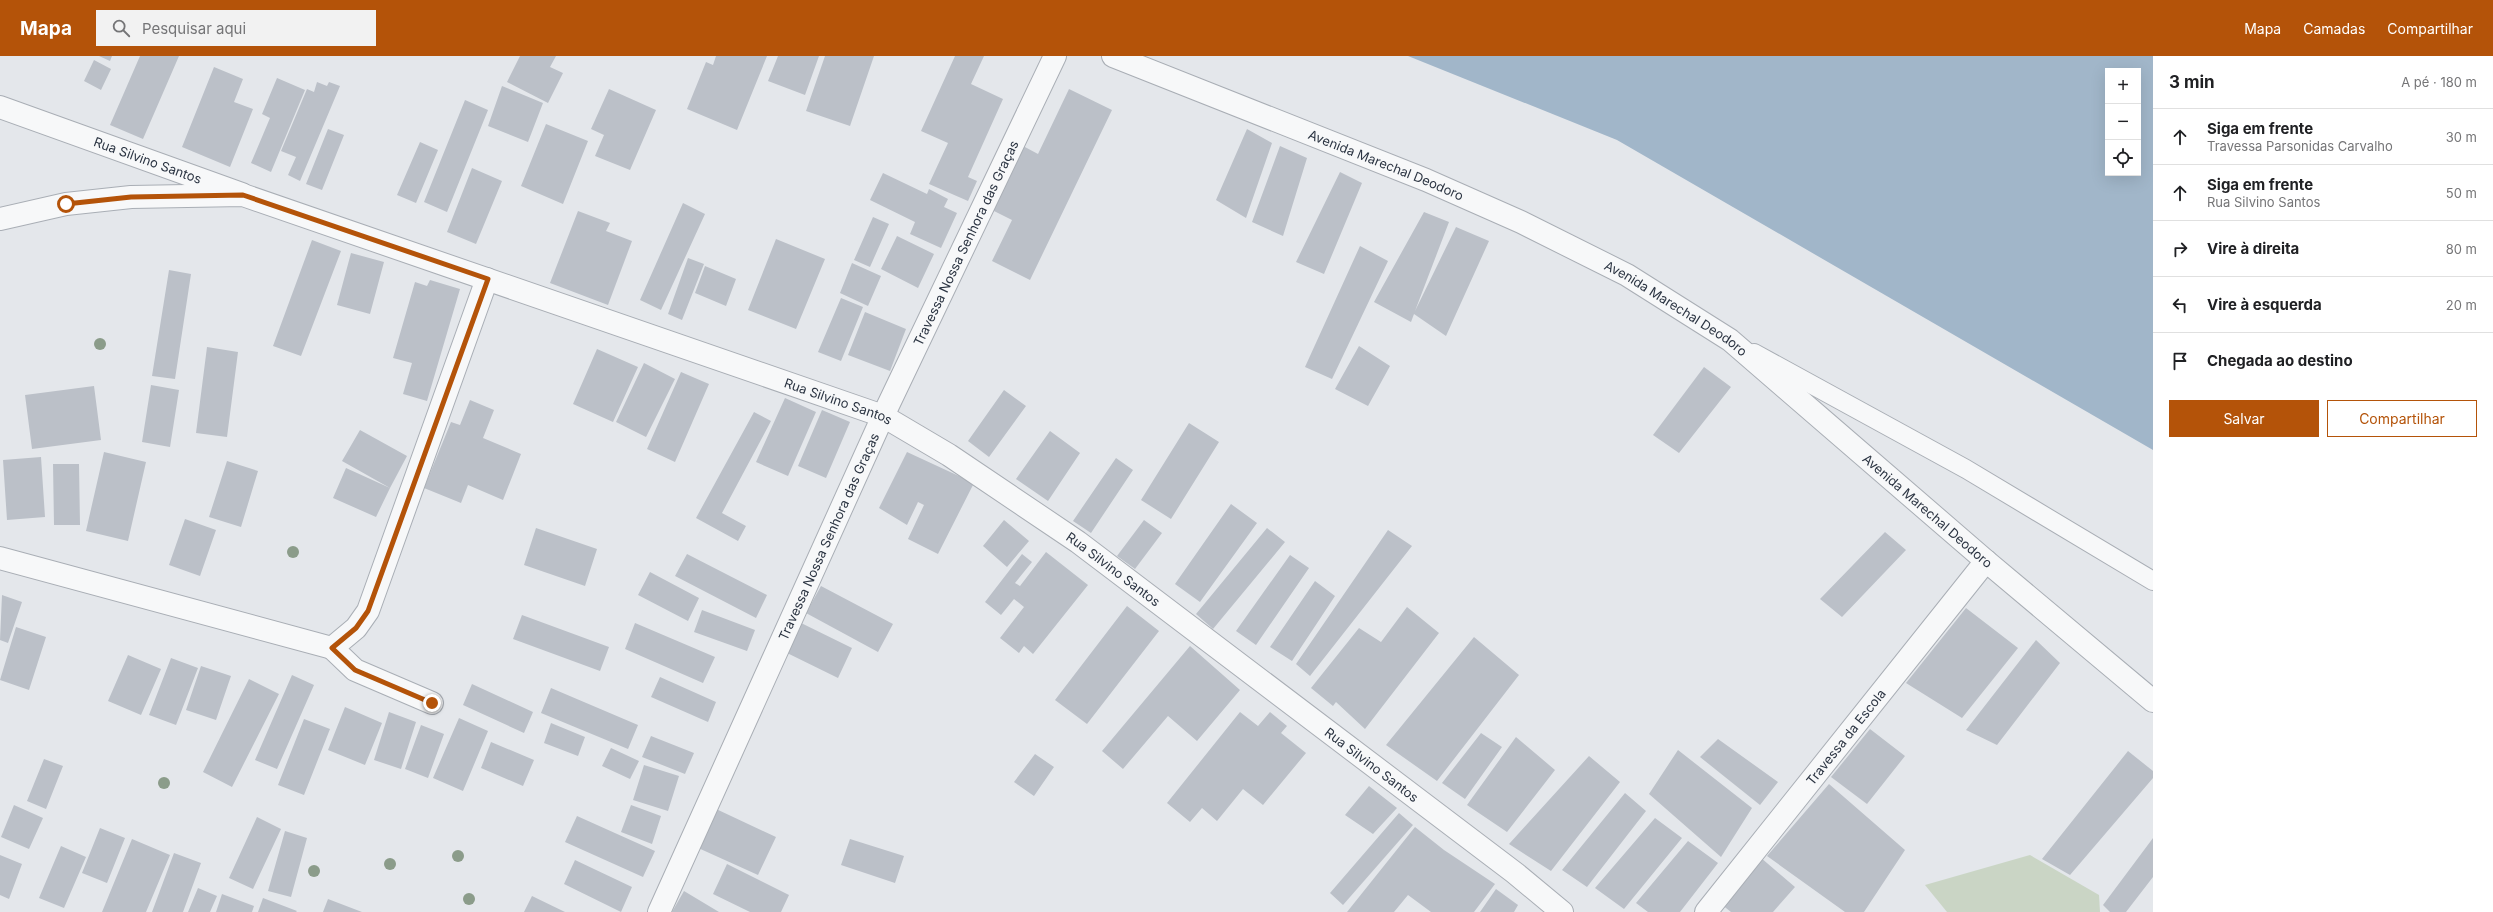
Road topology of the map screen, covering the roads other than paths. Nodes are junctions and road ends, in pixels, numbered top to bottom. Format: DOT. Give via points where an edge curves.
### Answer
graph roads {
  1 [pos="1055,56"];
  2 [pos="1113,56"];
  3 [pos="0,107"];
  4 [pos="243,195"];
  5 [pos="0,219"];
  6 [pos="488,279"];
  7 [pos="1730,340"];
  8 [pos="883,416"];
  9 [pos="0,558"];
  10 [pos="1986,562"];
  11 [pos="2153,581"];
  12 [pos="332,648"];
  13 [pos="2153,701"];
  14 [pos="432,703"];
  15 [pos="660,912"];
  16 [pos="1562,912"];
  17 [pos="1706,912"];
  1 -- 8 [label="street, Travessa Nossa Senhora das Graças"];
  2 -- 7 [label="street, Avenida Marechal Deodoro" via="1426,180 1521,222 1627,275"];
  3 -- 4 [label="street, Rua Silvino Santos"];
  4 -- 5 [label="street" via="124,198 66,204"];
  4 -- 6 [label="street, Rua Silvino Santos"];
  6 -- 8 [label="street, Rua Silvino Santos"];
  6 -- 12 [label="street" via="368,611 356,628"];
  7 -- 10 [label="street, Avenida Marechal Deodoro"];
  7 -- 11 [label="lane" via="1966,469"];
  8 -- 15 [label="street, Travessa Nossa Senhora das Graças"];
  8 -- 16 [label="street, Rua Silvino Santos" via="949,455 1078,542 1515,873"];
  9 -- 12 [label="street"];
  10 -- 13 [label="street, Avenida Marechal Deodoro"];
  10 -- 17 [label="street, Travessa da Escola"];
  12 -- 14 [label="street" via="355,670"];
}
